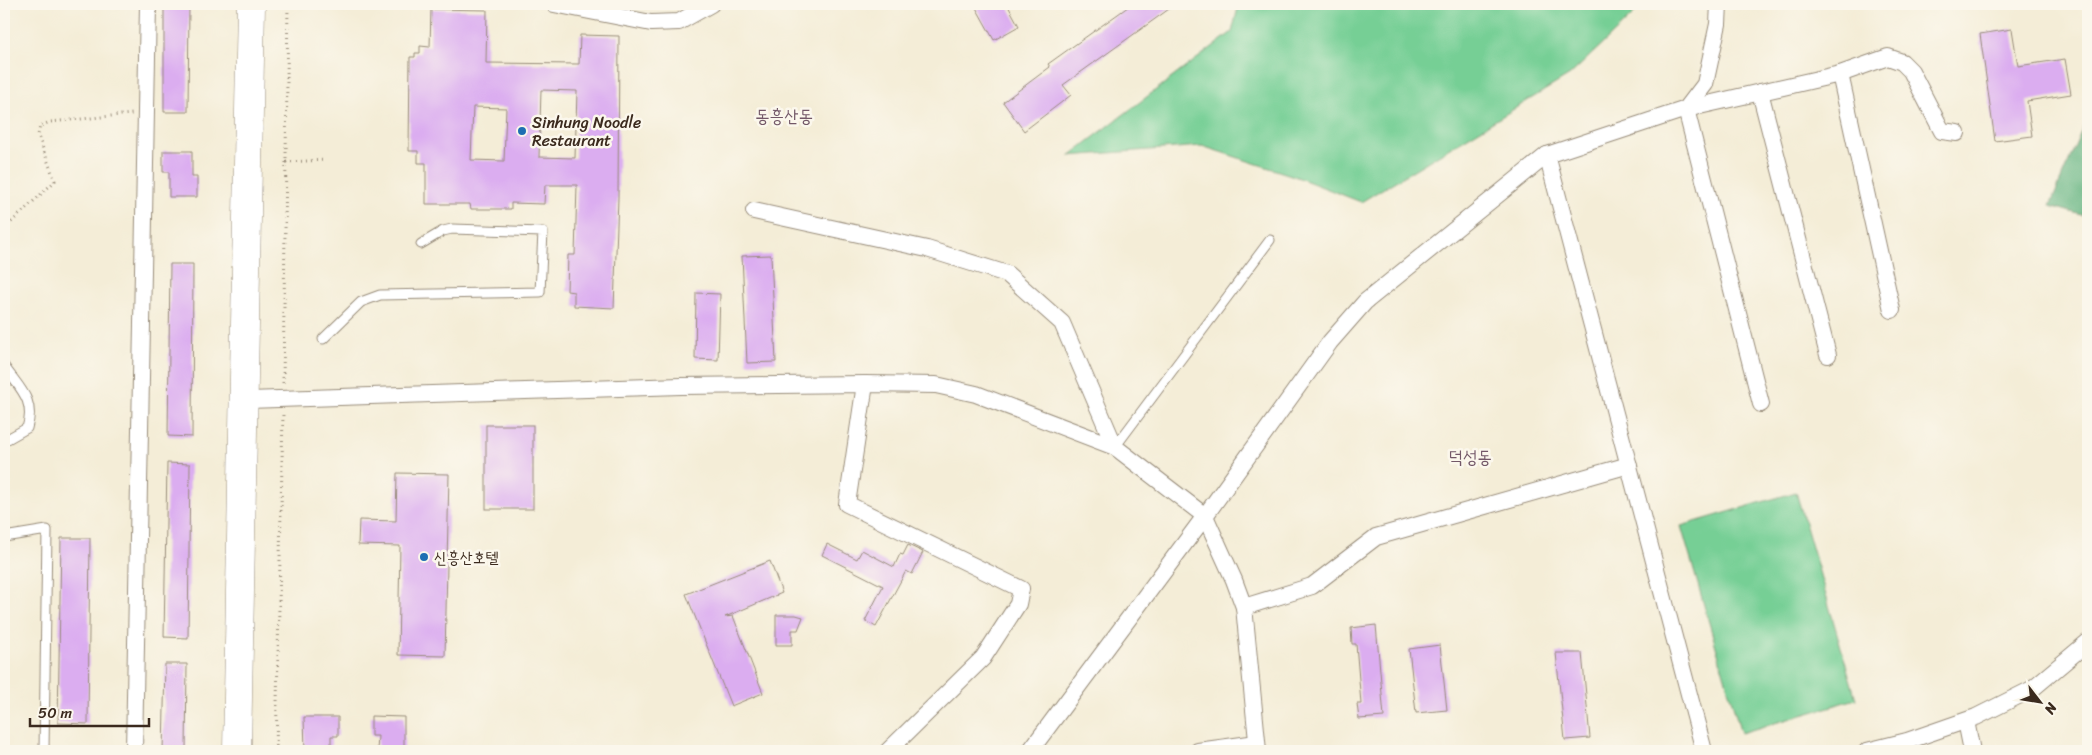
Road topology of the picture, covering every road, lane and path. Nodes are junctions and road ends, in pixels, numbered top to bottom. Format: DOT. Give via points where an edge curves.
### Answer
graph roads {
  1 [pos="148,4"];
  2 [pos="251,4"];
  3 [pos="288,4"];
  4 [pos="554,4"];
  5 [pos="711,4"];
  6 [pos="1719,4"];
  7 [pos="1840,74"];
  8 [pos="1760,92"];
  9 [pos="1686,109"];
  10 [pos="145,113"];
  11 [pos="1957,133"];
  12 [pos="1547,155"];
  13 [pos="325,160"];
  14 [pos="286,162"];
  15 [pos="754,210"];
  16 [pos="4,229"];
  17 [pos="1270,240"];
  18 [pos="421,244"];
  19 [pos="1892,310"];
  20 [pos="323,339"];
  21 [pos="1828,355"];
  22 [pos="4,366"];
  23 [pos="865,384"];
  24 [pos="283,399"];
  25 [pos="245,400"];
  26 [pos="1761,404"];
  27 [pos="4,441"];
  28 [pos="1115,448"];
  29 [pos="1629,466"];
  30 [pos="1205,516"];
  31 [pos="4,537"];
  32 [pos="1244,607"];
  33 [pos="2088,642"];
  34 [pos="1966,721"];
  35 [pos="1258,747"];
  36 [pos="44,751"];
  37 [pos="134,751"];
  38 [pos="238,751"];
  39 [pos="276,751"];
  40 [pos="888,751"];
  41 [pos="1030,751"];
  42 [pos="1198,751"];
  43 [pos="1704,751"];
  44 [pos="1867,751"];
  45 [pos="1972,751"];
  1 -- 10 [label="street"];
  2 -- 25 [label="highway"];
  3 -- 14 [label="path"];
  4 -- 5 [label="street" via="650,23 679,22"];
  6 -- 9 [label="street" via="1705,84"];
  7 -- 8 [label="street"];
  7 -- 11 [label="street" via="1888,57 1902,62 1911,71 1942,131"];
  7 -- 19 [label="street"];
  8 -- 9 [label="street"];
  8 -- 21 [label="street"];
  9 -- 12 [label="street"];
  9 -- 26 [label="street"];
  10 -- 16 [label="path" via="50,122 40,126 38,135 55,181"];
  10 -- 37 [label="street"];
  12 -- 29 [label="street"];
  12 -- 30 [label="street" via="1365,302 1330,342"];
  13 -- 14 [label="path"];
  14 -- 24 [label="path"];
  15 -- 28 [label="street" via="927,249 1007,274 1062,323"];
  17 -- 28 [label="lane"];
  18 -- 20 [label="lane" via="443,231 452,230 543,232 540,292 380,295 361,302"];
  22 -- 27 [label="lane" via="29,402 31,415 27,428"];
  23 -- 24 [label="street" via="680,386"];
  23 -- 28 [label="street" via="936,386 969,392"];
  23 -- 40 [label="street" via="847,504 1021,590 1018,604 983,658"];
  24 -- 25 [label="street"];
  24 -- 39 [label="path"];
  25 -- 38 [label="highway"];
  28 -- 30 [label="street"];
  29 -- 32 [label="street" via="1376,537 1312,586"];
  29 -- 43 [label="street"];
  30 -- 32 [label="street"];
  30 -- 41 [label="street"];
  31 -- 36 [label="lane" via="47,530"];
  32 -- 35 [label="street"];
  33 -- 34 [label="street" via="2032,689"];
  34 -- 44 [label="street"];
  34 -- 45 [label="street"];
  35 -- 42 [label="street"];
}
